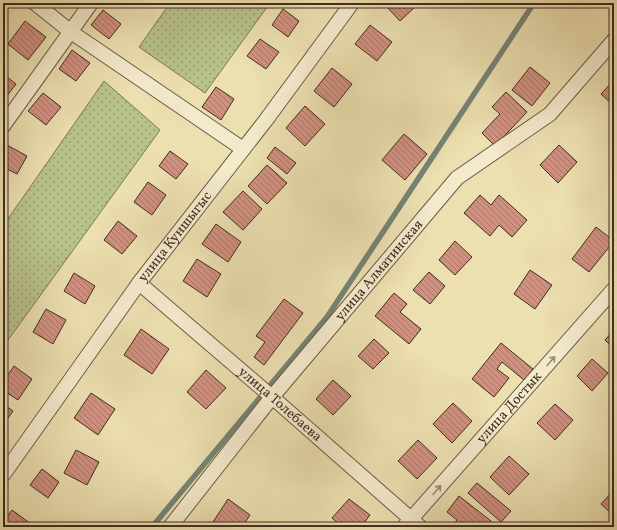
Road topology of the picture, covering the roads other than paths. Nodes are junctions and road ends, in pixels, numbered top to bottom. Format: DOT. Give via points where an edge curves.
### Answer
graph roads {
  1 [pos="35,3"];
  2 [pos="92,3"];
  3 [pos="352,3"];
  4 [pos="71,32"];
  5 [pos="614,40"];
  6 [pos="3,126"];
  7 [pos="243,150"];
  8 [pos="139,282"];
  9 [pos="614,289"];
  10 [pos="272,397"];
  11 [pos="3,475"];
  12 [pos="412,524"];
  13 [pos="170,527"];
  1 -- 4 [label="street"];
  2 -- 4 [label="street"];
  3 -- 7 [label="street, улица Куншыгыс"];
  4 -- 6 [label="street"];
  4 -- 7 [label="street"];
  5 -- 10 [label="street, улица Алматинская" via="550,114 457,178"];
  7 -- 8 [label="street, улица Куншыгыс"];
  8 -- 10 [label="street, улица Толебаева"];
  8 -- 11 [label="street, улица Куншыгыс"];
  12 -- 9 [label="street, улица Достык, one-way"];
  10 -- 12 [label="street, улица Толебаева"];
  10 -- 13 [label="street, улица Алматинская"];
}
